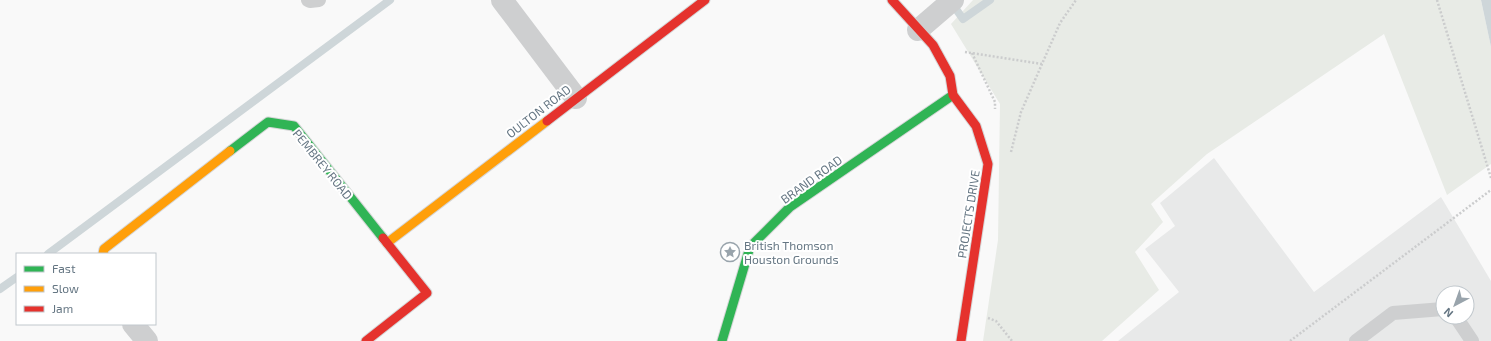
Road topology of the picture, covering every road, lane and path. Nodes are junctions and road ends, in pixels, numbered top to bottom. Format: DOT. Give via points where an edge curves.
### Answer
graph roads {
  1 [pos="308,0"];
  2 [pos="318,0"];
  3 [pos="502,0"];
  4 [pos="705,0"];
  5 [pos="892,0"];
  6 [pos="954,0"];
  7 [pos="1076,0"];
  8 [pos="1437,0"];
  9 [pos="927,32"];
  10 [pos="953,95"];
  11 [pos="576,98"];
  12 [pos="1491,178"];
  13 [pos="1491,190"];
  14 [pos="387,243"];
  15 [pos="103,253"];
  16 [pos="1435,310"];
  17 [pos="964,311"];
  18 [pos="134,325"];
  19 [pos="1461,325"];
  20 [pos="147,341"];
  21 [pos="366,341"];
  22 [pos="722,341"];
  23 [pos="961,341"];
  24 [pos="1012,341"];
  25 [pos="1290,341"];
  26 [pos="1356,341"];
  27 [pos="1472,341"];
  1 -- 2 [label="lane"];
  3 -- 11 [label="street"];
  4 -- 11 [label="street, OULTON ROAD"];
  5 -- 9 [label="street, PROJECTS DRIVE"];
  6 -- 9 [label="street"];
  7 -- 9 [label="path" via="1060,23 1042,64 990,57"];
  8 -- 12 [label="path"];
  9 -- 10 [label="street, PROJECTS DRIVE" via="950,76"];
  10 -- 17 [label="street, PROJECTS DRIVE" via="976,126 988,164"];
  10 -- 22 [label="street, BRAND ROAD" via="790,207 750,248"];
  11 -- 14 [label="street, OULTON ROAD"];
  13 -- 25 [label="path"];
  14 -- 15 [label="street, PEMBREY ROAD" via="294,126 268,122 104,249"];
  14 -- 21 [label="street, PEMBREY ROAD" via="427,293"];
  16 -- 26 [label="lane" via="1393,313"];
  17 -- 23 [label="street, PROJECTS DRIVE"];
  17 -- 24 [label="path" via="996,321"];
  18 -- 20 [label="street"];
  19 -- 27 [label="lane"];
}
